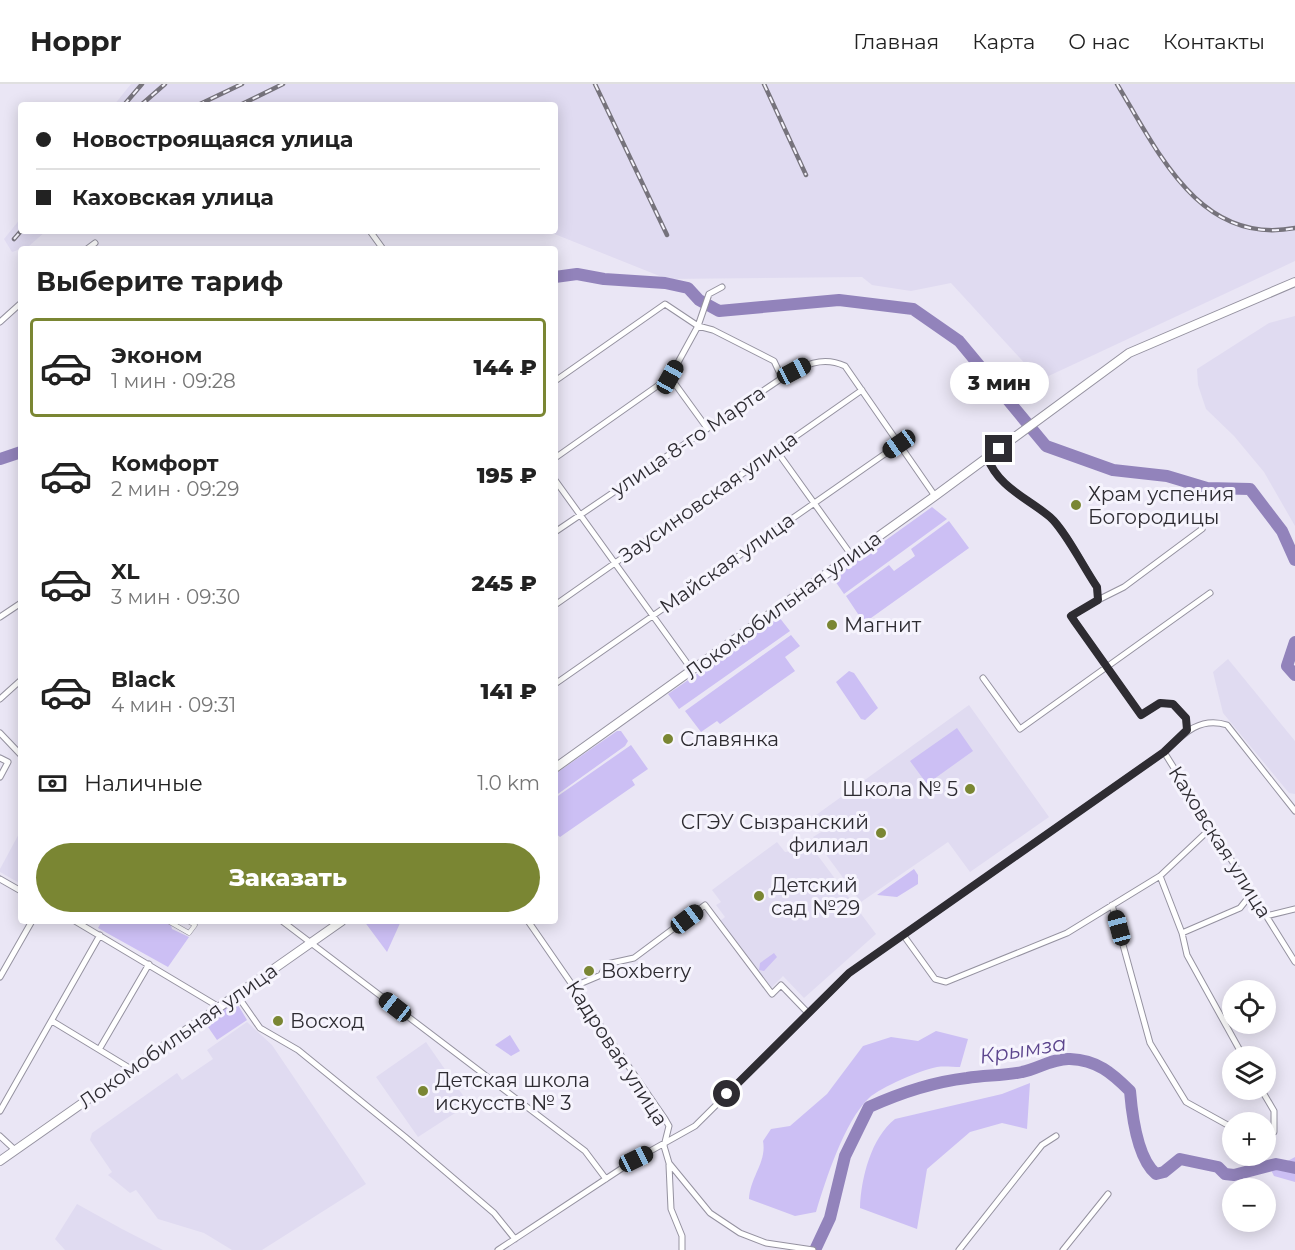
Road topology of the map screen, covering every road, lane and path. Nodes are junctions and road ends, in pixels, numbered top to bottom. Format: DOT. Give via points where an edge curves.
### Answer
graph roads {
  1 [pos="95,243"];
  2 [pos="91,246"];
  3 [pos="1295,282"];
  4 [pos="722,287"];
  5 [pos="18,306"];
  6 [pos="0,322"];
  7 [pos="698,326"];
  8 [pos="670,377"];
  9 [pos="782,378"];
  10 [pos="558,379"];
  11 [pos="862,390"];
  12 [pos="706,428"];
  13 [pos="899,444"];
  14 [pos="776,450"];
  15 [pos="558,456"];
  16 [pos="987,457"];
  17 [pos="558,484"];
  18 [pos="936,496"];
  19 [pos="813,503"];
  20 [pos="580,514"];
  21 [pos="1202,529"];
  22 [pos="558,530"];
  23 [pos="852,556"];
  24 [pos="614,562"];
  25 [pos="1210,593"];
  26 [pos="1098,600"];
  27 [pos="558,603"];
  28 [pos="18,605"];
  29 [pos="652,615"];
  30 [pos="0,617"];
  31 [pos="1107,667"];
  32 [pos="692,670"];
  33 [pos="982,678"];
  34 [pos="558,682"];
  35 [pos="18,683"];
  36 [pos="0,699"];
  37 [pos="1187,730"];
  38 [pos="0,733"];
  39 [pos="18,752"];
  40 [pos="1164,752"];
  41 [pos="0,758"];
  42 [pos="558,766"];
  43 [pos="0,777"];
  44 [pos="1295,812"];
  45 [pos="1211,828"];
  46 [pos="1160,876"];
  47 [pos="0,879"];
  48 [pos="18,889"];
  49 [pos="1252,893"];
  50 [pos="1112,905"];
  51 [pos="1295,909"];
  52 [pos="1266,916"];
  53 [pos="30,924"];
  54 [pos="80,924"];
  55 [pos="174,924"];
  56 [pos="193,924"];
  57 [pos="286,924"];
  58 [pos="338,924"];
  59 [pos="530,924"];
  60 [pos="1182,933"];
  61 [pos="100,935"];
  62 [pos="904,936"];
  63 [pos="312,943"];
  64 [pos="1295,962"];
  65 [pos="148,964"];
  66 [pos="0,977"];
  67 [pos="576,990"];
  68 [pos="237,995"];
  69 [pos="219,1007"];
  70 [pos="808,1013"];
  71 [pos="52,1021"];
  72 [pos="1237,1046"];
  73 [pos="100,1048"];
  74 [pos="131,1069"];
  75 [pos="0,1112"];
  76 [pos="1222,1122"];
  77 [pos="0,1136"];
  78 [pos="1056,1136"];
  79 [pos="664,1146"];
  80 [pos="15,1150"];
  81 [pos="0,1161"];
  82 [pos="669,1163"];
  83 [pos="606,1179"];
  84 [pos="1108,1194"];
  85 [pos="515,1239"];
  86 [pos="498,1250"];
  87 [pos="682,1250"];
  88 [pos="813,1250"];
  89 [pos="959,1250"];
  90 [pos="1063,1250"];
  1 -- 2 [label="street"];
  3 -- 16 [label="main road, Локомобильная улица" via="1129,353"];
  4 -- 7 [label="street" via="709,294"];
  5 -- 6 [label="street"];
  7 -- 8 [label="street"];
  7 -- 9 [label="street" via="774,361"];
  7 -- 10 [label="street" via="665,304"];
  8 -- 12 [label="street"];
  8 -- 15 [label="street"];
  9 -- 11 [label="street, улица 8-го Марта" via="805,365 831,359 845,366"];
  9 -- 12 [label="street, улица 8-го Марта"];
  11 -- 13 [label="street, улица 8-го Марта"];
  11 -- 14 [label="street, Заусиновская улица"];
  12 -- 20 [label="street, улица 8-го Марта"];
  13 -- 18 [label="street, улица 8-го Марта"];
  13 -- 19 [label="street, Майская улица"];
  14 -- 19 [label="street"];
  14 -- 24 [label="street, Заусиновская улица"];
  16 -- 18 [label="main road, Локомобильная улица"];
  16 -- 26 [label="street" via="998,477 1016,495 1051,519 1097,587"];
  17 -- 20 [label="street"];
  18 -- 23 [label="main road, Локомобильная улица"];
  19 -- 23 [label="street"];
  19 -- 29 [label="street, Майская улица"];
  20 -- 22 [label="street, улица 8-го Марта"];
  20 -- 24 [label="street"];
  21 -- 26 [label="street" via="1124,587"];
  23 -- 32 [label="main road, Локомобильная улица"];
  24 -- 27 [label="street, Заусиновская улица"];
  24 -- 29 [label="street"];
  25 -- 31 [label="street"];
  26 -- 31 [label="street" via="1071,616"];
  28 -- 30 [label="street"];
  29 -- 32 [label="street"];
  29 -- 34 [label="street, Майская улица"];
  31 -- 33 [label="street" via="1020,729"];
  31 -- 37 [label="street" via="1141,715 1160,703 1173,704 1186,718"];
  32 -- 42 [label="main road, Локомобильная улица"];
  35 -- 36 [label="street"];
  37 -- 40 [label="street"];
  37 -- 44 [label="street" via="1214,721 1227,725"];
  38 -- 39 [label="street"];
  40 -- 45 [label="street, Каховская улица"];
  40 -- 62 [label="street"];
  41 -- 43 [label="street" via="8,762"];
  45 -- 46 [label="street"];
  45 -- 49 [label="street, Каховская улица"];
  46 -- 50 [label="street"];
  46 -- 60 [label="street"];
  47 -- 48 [label="street"];
  49 -- 52 [label="street, Каховская улица"];
  49 -- 60 [label="street" via="1240,908"];
  50 -- 62 [label="street" via="1067,933 946,982 935,979"];
  50 -- 76 [label="street" via="1150,1042 1186,1102"];
  51 -- 52 [label="street"];
  52 -- 64 [label="street, Каховская улица"];
  53 -- 66 [label="street"];
  54 -- 61 [label="street"];
  55 -- 56 [label="street" via="189,933"];
  57 -- 63 [label="street"];
  58 -- 63 [label="main road, Локомобильная улица"];
  59 -- 67 [label="street, Кадровая улица"];
  60 -- 72 [label="street" via="1187,955"];
  61 -- 65 [label="street"];
  61 -- 71 [label="street"];
  62 -- 70 [label="street" via="849,973"];
  63 -- 68 [label="main road, Локомобильная улица"];
  63 -- 83 [label="street" via="585,1151"];
  65 -- 69 [label="street"];
  65 -- 73 [label="street"];
  67 -- 70 [label="street" via="582,982 601,975 607,964 634,958 705,905 772,994 781,985"];
  67 -- 79 [label="street, Кадровая улица" via="669,1126"];
  68 -- 69 [label="main road, Локомобильная улица"];
  68 -- 85 [label="street" via="260,1028 298,1050 405,1137 494,1213"];
  69 -- 74 [label="main road, Локомобильная улица"];
  70 -- 79 [label="street" via="695,1126"];
  71 -- 73 [label="street"];
  71 -- 75 [label="street"];
  73 -- 74 [label="street"];
  74 -- 80 [label="main road, Локомобильная улица"];
  77 -- 80 [label="street"];
  78 -- 89 [label="street" via="1042,1145"];
  79 -- 82 [label="street, Кадровая улица"];
  79 -- 83 [label="street"];
  80 -- 81 [label="main road, Локомобильная улица"];
  82 -- 87 [label="street" via="671,1209 682,1236"];
  82 -- 88 [label="street, Кадровая улица" via="710,1213 740,1233 766,1243"];
  83 -- 85 [label="street"];
  84 -- 90 [label="street"];
  85 -- 86 [label="street"];
}
